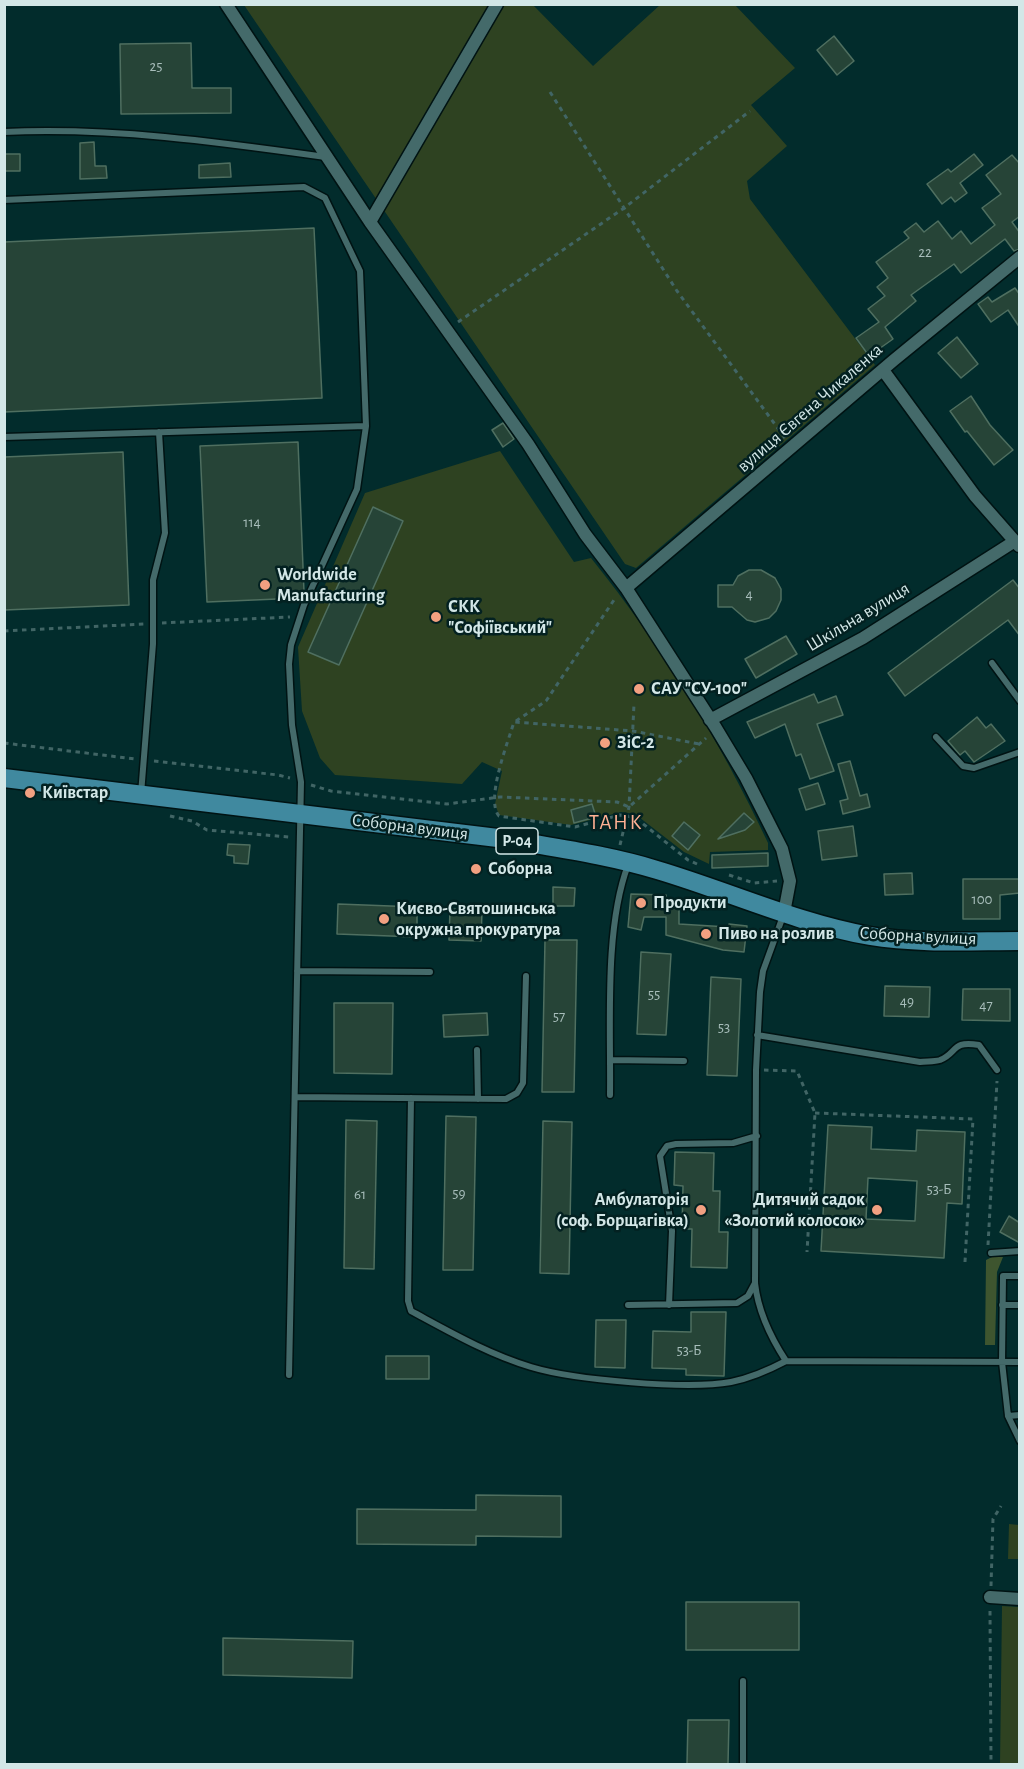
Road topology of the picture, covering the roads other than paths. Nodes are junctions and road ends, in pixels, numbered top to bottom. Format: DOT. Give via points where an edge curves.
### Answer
graph roads {
  1 [pos="226,4"];
  2 [pos="497,4"];
  3 [pos="4,132"];
  4 [pos="330,158"];
  5 [pos="4,200"];
  6 [pos="370,222"];
  7 [pos="1020,257"];
  8 [pos="883,370"];
  9 [pos="366,426"];
  10 [pos="159,432"];
  11 [pos="4,437"];
  12 [pos="1017,544"];
  13 [pos="626,588"];
  14 [pos="992,663"];
  15 [pos="1020,701"];
  16 [pos="713,724"];
  17 [pos="936,737"];
  18 [pos="1020,752"];
  19 [pos="4,778"];
  20 [pos="141,794"];
  21 [pos="301,814"];
  22 [pos="623,861"];
  23 [pos="784,913"];
  24 [pos="1020,941"];
  25 [pos="297,971"];
  26 [pos="430,972"];
  27 [pos="526,976"];
  28 [pos="758,1035"];
  29 [pos="477,1050"];
  30 [pos="610,1060"];
  31 [pos="684,1061"];
  32 [pos="997,1070"];
  33 [pos="609,1095"];
  34 [pos="296,1097"];
  35 [pos="411,1098"];
  36 [pos="477,1099"];
  37 [pos="757,1136"];
  38 [pos="1020,1251"];
  39 [pos="991,1253"];
  40 [pos="1020,1276"];
  41 [pos="755,1283"];
  42 [pos="628,1305"];
  43 [pos="669,1305"];
  44 [pos="1002,1305"];
  45 [pos="1020,1305"];
  46 [pos="786,1361"];
  47 [pos="1002,1362"];
  48 [pos="1020,1362"];
  49 [pos="289,1375"];
  50 [pos="1020,1415"];
  51 [pos="1008,1416"];
  52 [pos="1020,1441"];
  53 [pos="990,1597"];
  54 [pos="1020,1599"];
  55 [pos="743,1681"];
  56 [pos="743,1764"];
  1 -- 4 [label="street"];
  2 -- 6 [label="street"];
  3 -- 4 [label="lane" via="59,129 176,136"];
  4 -- 6 [label="street"];
  5 -- 9 [label="lane" via="304,187 324,198 360,271"];
  6 -- 13 [label="street"];
  7 -- 8 [label="street, вулиця Євгена Чикаленка"];
  8 -- 12 [label="street" via="975,496"];
  8 -- 13 [label="street, вулиця Євгена Чикаленка"];
  9 -- 10 [label="lane"];
  9 -- 21 [label="lane" via="357,489 304,605 291,645 292,725 301,782"];
  10 -- 11 [label="lane"];
  10 -- 20 [label="lane" via="165,533 153,580 153,644"];
  12 -- 16 [label="street, Шкільна вулиця"];
  13 -- 16 [label="street"];
  14 -- 15 [label="lane"];
  16 -- 23 [label="street" via="782,849 790,881"];
  17 -- 18 [label="lane" via="963,766 974,768"];
  19 -- 20 [label="main road, Соборна вулиця / Р-04"];
  20 -- 21 [label="main road, Соборна вулиця / Р-04"];
  21 -- 22 [label="main road, Соборна вулиця / Р-04" via="506,839"];
  21 -- 25 [label="lane"];
  22 -- 23 [label="main road, Соборна вулиця / Р-04"];
  22 -- 30 [label="lane" via="614,922"];
  23 -- 24 [label="main road, Соборна вулиця / Р-04" via="872,937"];
  23 -- 28 [label="lane" via="763,971"];
  25 -- 26 [label="lane"];
  25 -- 34 [label="lane"];
  27 -- 36 [label="lane" via="523,1083 517,1093 506,1099"];
  28 -- 32 [label="lane" via="920,1062 941,1060 965,1042 979,1045"];
  28 -- 37 [label="lane"];
  29 -- 36 [label="lane"];
  30 -- 31 [label="lane"];
  30 -- 33 [label="lane"];
  34 -- 35 [label="lane"];
  34 -- 49 [label="lane"];
  35 -- 36 [label="lane"];
  35 -- 46 [label="lane" via="411,1311 486,1351 532,1368 573,1374 704,1385 731,1382"];
  37 -- 41 [label="lane"];
  37 -- 43 [label="lane" via="734,1143 676,1144 667,1146 660,1156 672,1231"];
  38 -- 39 [label="lane"];
  40 -- 44 [label="lane" via="1003,1276"];
  41 -- 43 [label="lane" via="748,1296 737,1303"];
  41 -- 46 [label="lane" via="775,1344"];
  42 -- 43 [label="lane"];
  44 -- 45 [label="lane"];
  44 -- 47 [label="lane"];
  46 -- 47 [label="lane"];
  47 -- 48 [label="lane"];
  47 -- 51 [label="lane"];
  50 -- 51 [label="lane"];
  51 -- 52 [label="lane"];
  53 -- 54 [label="street"];
  55 -- 56 [label="lane"];
}
